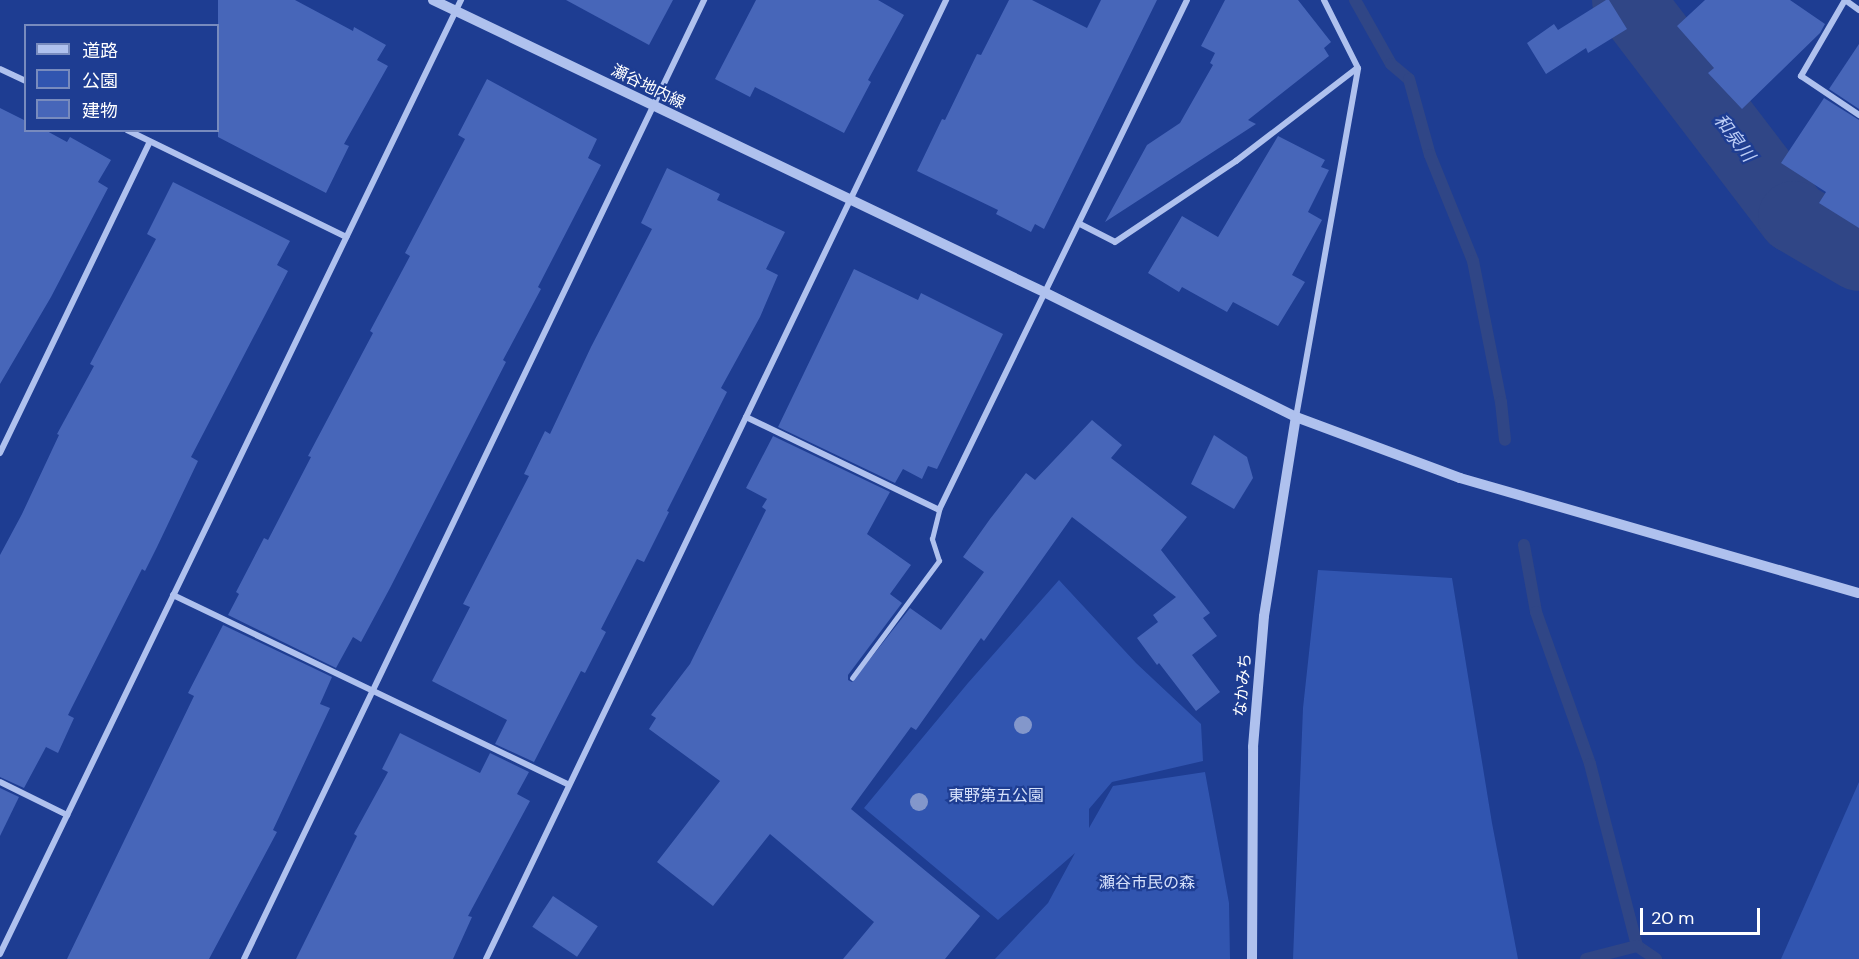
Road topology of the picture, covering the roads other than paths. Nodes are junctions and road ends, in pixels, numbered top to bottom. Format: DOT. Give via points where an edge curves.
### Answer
graph roads {
  1 [pos="433,0"];
  2 [pos="461,0"];
  3 [pos="704,0"];
  4 [pos="946,0"];
  5 [pos="1187,0"];
  6 [pos="1324,0"];
  7 [pos="1859,10"];
  8 [pos="455,11"];
  9 [pos="1358,68"];
  10 [pos="0,69"];
  11 [pos="24,80"];
  12 [pos="653,106"];
  13 [pos="1859,115"];
  14 [pos="131,132"];
  15 [pos="150,141"];
  16 [pos="849,201"];
  17 [pos="1080,224"];
  18 [pos="346,237"];
  19 [pos="1046,293"];
  20 [pos="746,417"];
  21 [pos="1296,417"];
  22 [pos="0,453"];
  23 [pos="939,510"];
  24 [pos="1859,593"];
  25 [pos="173,596"];
  26 [pos="852,678"];
  27 [pos="372,691"];
  28 [pos="0,782"];
  29 [pos="569,785"];
  30 [pos="67,815"];
  31 [pos="0,954"];
  32 [pos="244,959"];
  33 [pos="486,959"];
  34 [pos="1252,959"];
  1 -- 8 [label="street, 瀬谷地内線"];
  2 -- 8 [label="street"];
  3 -- 12 [label="street"];
  4 -- 16 [label="street"];
  5 -- 17 [label="street"];
  6 -- 9 [label="street"];
  7 -- 13 [label="street" via="1845,0 1801,76"];
  8 -- 12 [label="street, 瀬谷地内線"];
  8 -- 18 [label="street"];
  9 -- 17 [label="street" via="1236,161 1115,242"];
  9 -- 21 [label="street"];
  10 -- 11 [label="street"];
  12 -- 16 [label="street, 瀬谷地内線"];
  12 -- 27 [label="street"];
  14 -- 15 [label="street"];
  15 -- 18 [label="street"];
  15 -- 22 [label="street"];
  16 -- 19 [label="street, 瀬谷地内線"];
  16 -- 20 [label="street"];
  17 -- 19 [label="street"];
  18 -- 25 [label="street"];
  19 -- 21 [label="street, 瀬谷地内線"];
  19 -- 23 [label="street"];
  20 -- 23 [label="street"];
  20 -- 29 [label="street"];
  21 -- 24 [label="street, 瀬谷地内線" via="1460,478"];
  21 -- 34 [label="street, なかみち" via="1264,616 1253,747"];
  23 -- 26 [label="lane" via="932,539 939,561"];
  25 -- 27 [label="street"];
  25 -- 30 [label="street"];
  27 -- 29 [label="street"];
  27 -- 32 [label="street"];
  28 -- 30 [label="street"];
  29 -- 33 [label="street"];
  30 -- 31 [label="street"];
}
